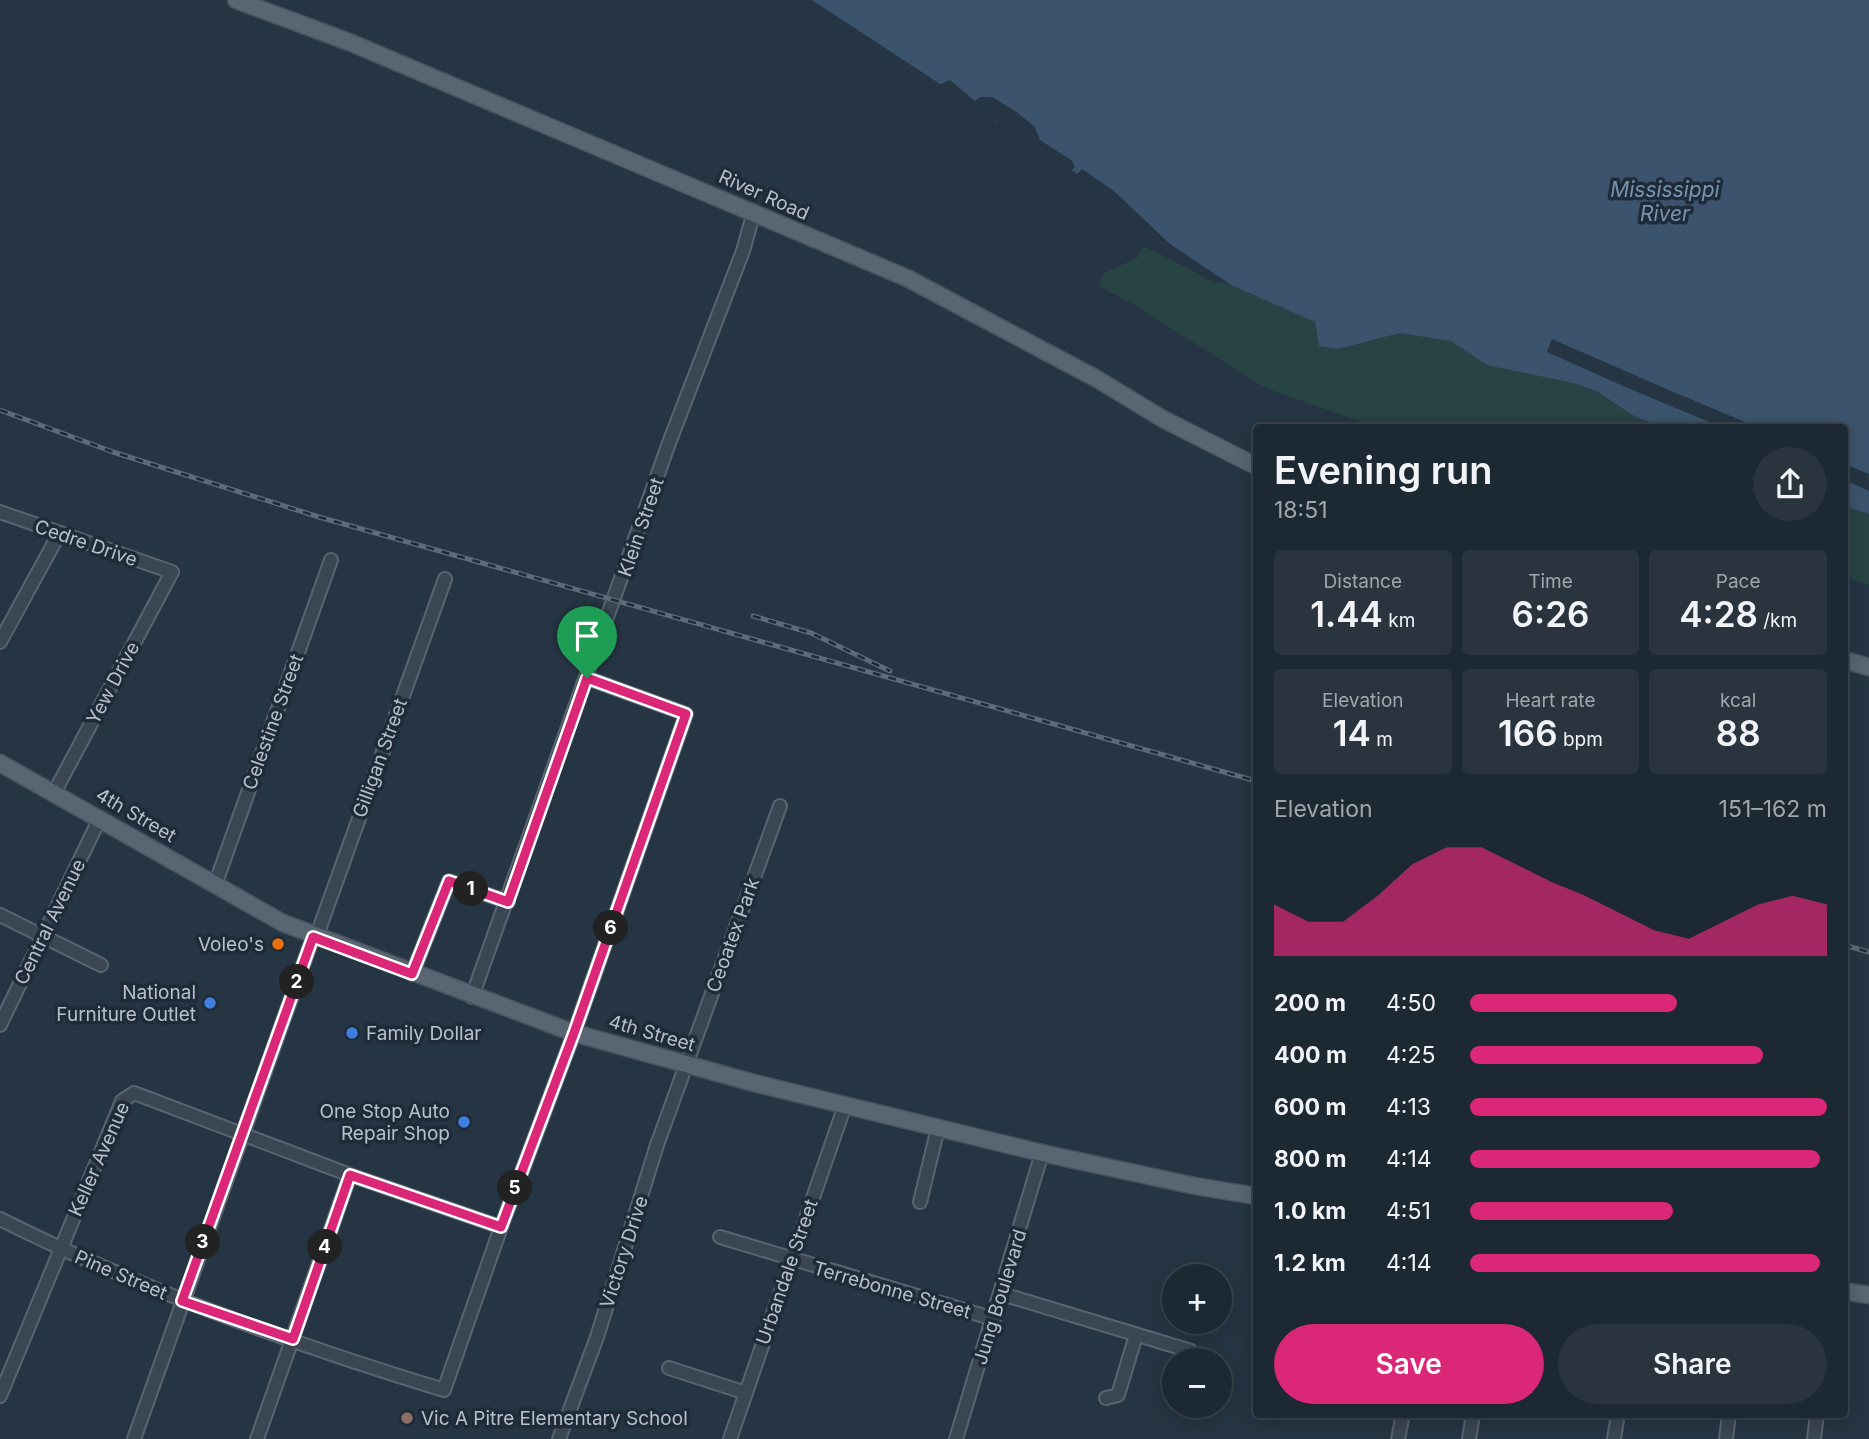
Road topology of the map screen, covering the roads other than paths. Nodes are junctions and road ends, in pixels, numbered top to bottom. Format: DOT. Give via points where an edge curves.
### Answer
graph roads {
  1 [pos="236,0"];
  2 [pos="753,215"];
  3 [pos="1253,464"];
  4 [pos="0,512"];
  5 [pos="59,534"];
  6 [pos="331,560"];
  7 [pos="172,572"];
  8 [pos="445,579"];
  9 [pos="0,642"];
  10 [pos="1848,661"];
  11 [pos="1869,667"];
  12 [pos="587,678"];
  13 [pos="0,763"];
  14 [pos="54,793"];
  15 [pos="780,806"];
  16 [pos="100,818"];
  17 [pos="215,885"];
  18 [pos="508,902"];
  19 [pos="0,915"];
  20 [pos="43,936"];
  21 [pos="314,937"];
  22 [pos="101,965"];
  23 [pos="412,974"];
  24 [pos="472,997"];
  25 [pos="0,1025"];
  26 [pos="574,1033"];
  27 [pos="687,1065"];
  28 [pos="845,1105"];
  29 [pos="938,1128"];
  30 [pos="242,1135"];
  31 [pos="1042,1153"];
  32 [pos="350,1175"];
  33 [pos="1253,1196"];
  34 [pos="920,1202"];
  35 [pos="0,1219"];
  36 [pos="501,1227"];
  37 [pos="720,1237"];
  38 [pos="60,1249"];
  39 [pos="791,1260"];
  40 [pos="1848,1291"];
  41 [pos="1002,1294"];
  42 [pos="1869,1294"];
  43 [pos="182,1301"];
  44 [pos="994,1320"];
  45 [pos="1136,1335"];
  46 [pos="293,1339"];
  47 [pos="1181,1348"];
  48 [pos="669,1368"];
  49 [pos="746,1393"];
  50 [pos="0,1396"];
  51 [pos="1106,1398"];
  52 [pos="1401,1418"];
  53 [pos="1472,1418"];
  54 [pos="1618,1418"];
  55 [pos="1729,1418"];
  56 [pos="1817,1418"];
  57 [pos="134,1439"];
  58 [pos="257,1439"];
  59 [pos="559,1439"];
  60 [pos="730,1439"];
  61 [pos="956,1439"];
  62 [pos="1398,1439"];
  63 [pos="1469,1439"];
  64 [pos="1615,1439"];
  65 [pos="1726,1439"];
  66 [pos="1814,1439"];
  1 -- 2 [label="main road, River Road" via="349,42"];
  2 -- 3 [label="main road, River Road" via="941,295"];
  2 -- 12 [label="street, Klein Street"];
  4 -- 5 [label="street, Cedre Drive"];
  5 -- 7 [label="street, Cedre Drive"];
  5 -- 9 [label="street"];
  6 -- 17 [label="street, Celestine Street"];
  7 -- 14 [label="street, Yew Drive"];
  8 -- 21 [label="street, Gilligan Street"];
  10 -- 11 [label="main road"];
  12 -- 18 [label="street, Klein Street"];
  12 -- 26 [label="street" via="686,714"];
  13 -- 14 [label="main road, 4th Street"];
  14 -- 16 [label="main road, 4th Street"];
  15 -- 27 [label="street, Ceoatex Park"];
  16 -- 17 [label="main road, 4th Street"];
  16 -- 20 [label="street, Central Avenue"];
  17 -- 21 [label="main road, 4th Street"];
  18 -- 23 [label="street" via="449,881"];
  18 -- 24 [label="street, Klein Street"];
  19 -- 20 [label="street"];
  20 -- 22 [label="street"];
  20 -- 25 [label="street, Central Avenue"];
  21 -- 23 [label="main road, 4th Street"];
  21 -- 30 [label="street, Gilligan Street"];
  23 -- 24 [label="main road, 4th Street"];
  24 -- 26 [label="main road, 4th Street"];
  26 -- 27 [label="main road, 4th Street"];
  26 -- 36 [label="street"];
  27 -- 28 [label="main road, 4th Street"];
  27 -- 59 [label="street, Victory Drive"];
  28 -- 29 [label="main road, 4th Street"];
  28 -- 39 [label="street, Urbandale Street"];
  29 -- 31 [label="main road, 4th Street"];
  29 -- 34 [label="street"];
  30 -- 32 [label="street, Keller Avenue"];
  30 -- 38 [label="street, Keller Avenue" via="142,1095 127,1096"];
  30 -- 43 [label="street, Gilligan Street"];
  31 -- 33 [label="main road, 4th Street"];
  31 -- 41 [label="street, Jung Boulevard"];
  32 -- 36 [label="street, Keller Avenue"];
  32 -- 46 [label="street"];
  35 -- 38 [label="street, Pine Street"];
  36 -- 46 [label="street, Pine Street" via="444,1390"];
  37 -- 39 [label="street, Terrebonne Street"];
  38 -- 43 [label="street, Pine Street"];
  38 -- 50 [label="street, Keller Avenue"];
  39 -- 44 [label="street, Terrebonne Street"];
  39 -- 49 [label="street, Urbandale Street"];
  40 -- 42 [label="main road"];
  41 -- 44 [label="street, Jung Boulevard"];
  41 -- 45 [label="street"];
  43 -- 46 [label="street, Pine Street"];
  43 -- 57 [label="street, Gilligan Street"];
  44 -- 61 [label="street, Jung Boulevard"];
  45 -- 47 [label="street"];
  45 -- 51 [label="street" via="1118,1395"];
  46 -- 58 [label="street"];
  48 -- 49 [label="street"];
  49 -- 60 [label="street, Urbandale Street"];
  52 -- 62 [label="street"];
  53 -- 63 [label="street"];
  54 -- 64 [label="street"];
  55 -- 65 [label="street"];
  56 -- 66 [label="street"];
}
